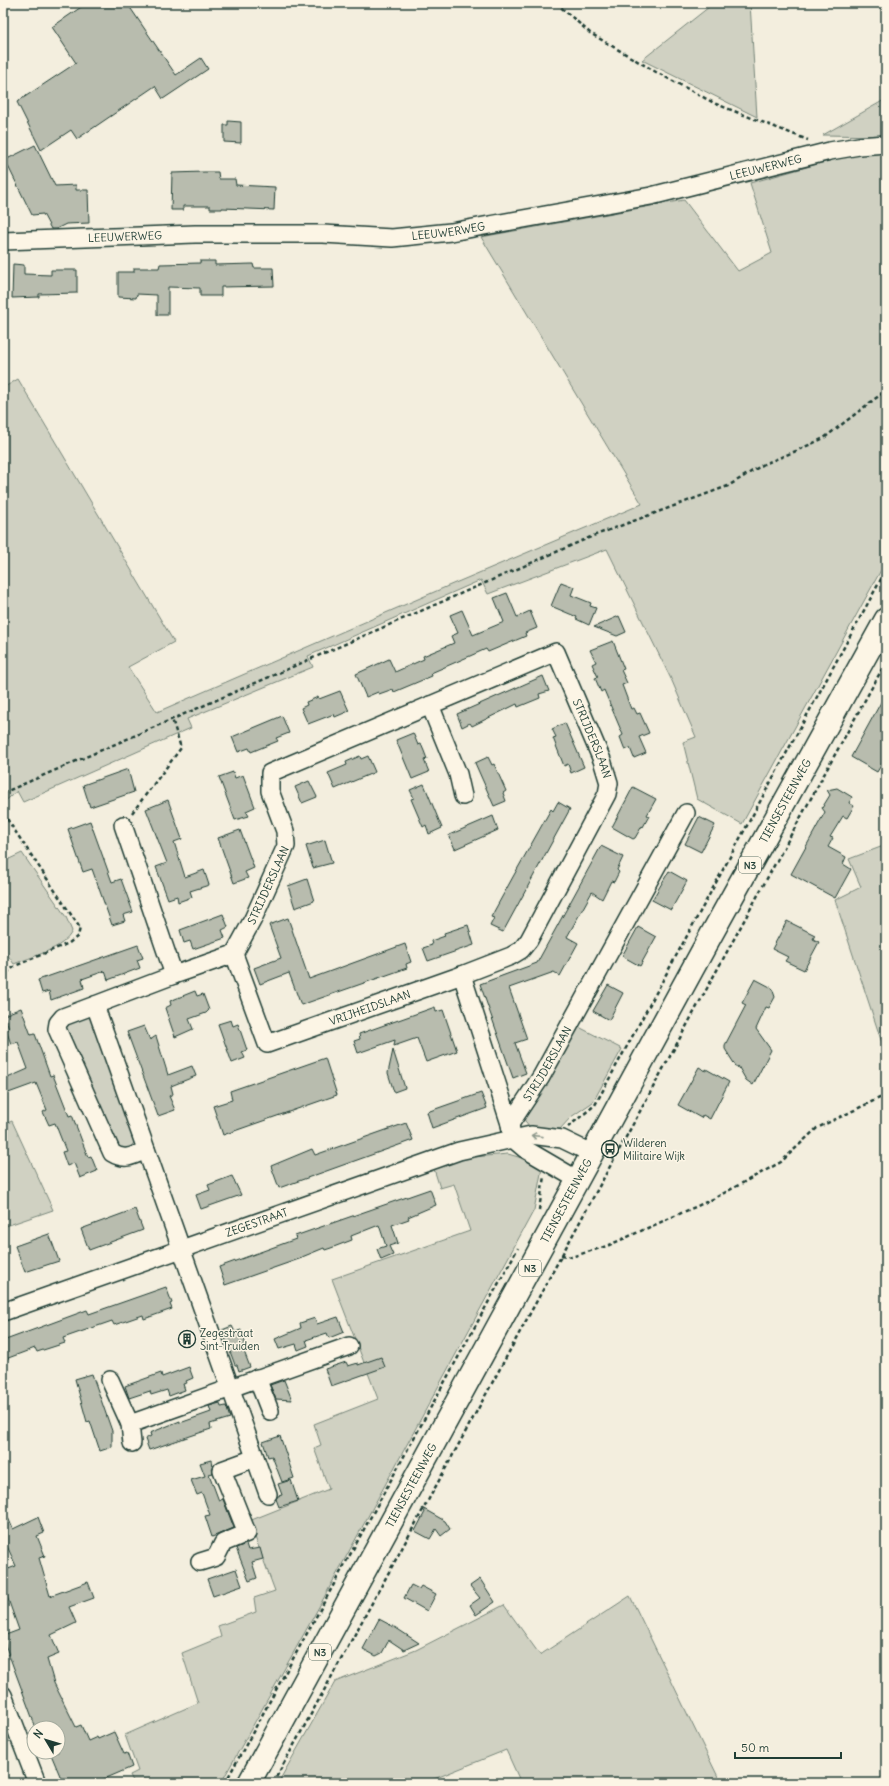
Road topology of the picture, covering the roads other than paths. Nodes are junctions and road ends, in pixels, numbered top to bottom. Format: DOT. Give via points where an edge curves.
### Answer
graph roads {
  1 [pos="886,144"];
  2 [pos="3,241"];
  3 [pos="886,619"];
  4 [pos="430,705"];
  5 [pos="463,796"];
  6 [pos="686,813"];
  7 [pos="123,825"];
  8 [pos="234,954"];
  9 [pos="174,975"];
  10 [pos="462,975"];
  11 [pos="95,1005"];
  12 [pos="511,1131"];
  13 [pos="146,1150"];
  14 [pos="592,1154"];
  15 [pos="578,1180"];
  16 [pos="181,1249"];
  17 [pos="3,1312"];
  18 [pos="349,1346"];
  19 [pos="257,1378"];
  20 [pos="110,1380"];
  21 [pos="230,1388"];
  22 [pos="270,1412"];
  23 [pos="130,1424"];
  24 [pos="132,1443"];
  25 [pos="255,1458"];
  26 [pos="268,1494"];
  27 [pos="200,1562"];
  28 [pos="3,1695"];
  29 [pos="37,1783"];
  30 [pos="249,1783"];
  1 -- 2 [label="street, LEEUWERWEG" via="830,151 650,196 451,232 392,238 324,234 195,234"];
  3 -- 14 [label="main road, TIENSESTEENWEG / N3"];
  4 -- 5 [label="street" via="458,774"];
  4 -- 8 [label="street, STRIJDERSLAAN" via="270,773 270,791 285,831 286,846 256,913"];
  4 -- 10 [label="street, STRIJDERSLAAN" via="556,652 602,760 609,783 607,794 529,940 521,950 511,956"];
  6 -- 12 [label="street, STRIJDERSLAAN"];
  7 -- 9 [label="street"];
  8 -- 9 [label="street"];
  8 -- 10 [label="street, VRIJHEIDSLAAN" via="267,1044"];
  9 -- 11 [label="street"];
  10 -- 12 [label="street"];
  11 -- 13 [label="street"];
  11 -- 13 [label="street" via="63,1017 57,1029 112,1153 120,1158"];
  14 -- 12 [label="street, ZEGESTRAAT, one-way" via="562,1139"];
  12 -- 15 [label="street" via="525,1149"];
  12 -- 16 [label="street, ZEGESTRAAT"];
  13 -- 16 [label="street"];
  14 -- 15 [label="main road, TIENSESTEENWEG / N3"];
  15 -- 30 [label="main road, TIENSESTEENWEG / N3"];
  16 -- 17 [label="street, ZEGESTRAAT"];
  16 -- 21 [label="street"];
  18 -- 19 [label="street"];
  19 -- 21 [label="street"];
  19 -- 22 [label="street"];
  20 -- 23 [label="street"];
  21 -- 23 [label="street"];
  21 -- 25 [label="street"];
  23 -- 24 [label="street"];
  25 -- 26 [label="street"];
  25 -- 27 [label="street" via="222,1470 247,1534 223,1543 216,1556"];
  28 -- 29 [label="street"];
}
